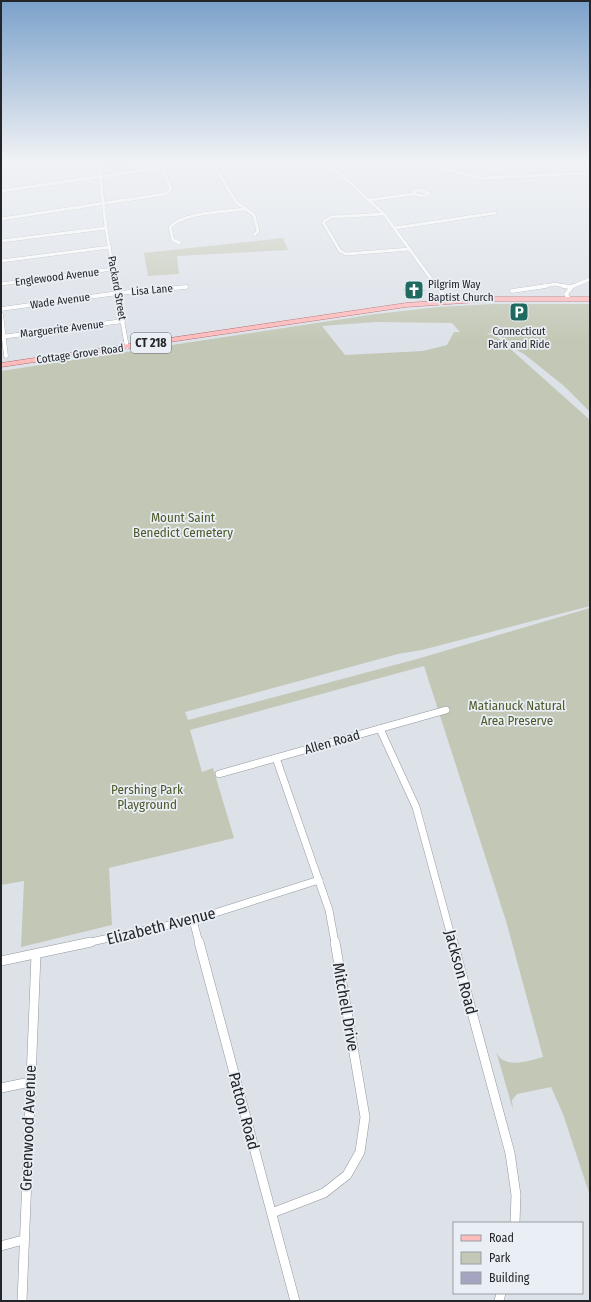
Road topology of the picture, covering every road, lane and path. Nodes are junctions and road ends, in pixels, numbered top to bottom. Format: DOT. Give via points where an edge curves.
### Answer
graph roads {
  1 [pos="105,220"];
  2 [pos="179,220"];
  3 [pos="255,220"];
  4 [pos="327,220"];
  5 [pos="389,220"];
  6 [pos="450,220"];
  7 [pos="106,228"];
  8 [pos="395,228"];
  9 [pos="254,236"];
  10 [pos="1,241"];
  11 [pos="180,243"];
  12 [pos="110,247"];
  13 [pos="410,249"];
  14 [pos="1,261"];
  15 [pos="113,269"];
  16 [pos="590,279"];
  17 [pos="1,284"];
  18 [pos="186,287"];
  19 [pos="570,287"];
  20 [pos="512,291"];
  21 [pos="118,293"];
  22 [pos="569,299"];
  23 [pos="590,299"];
  24 [pos="448,302"];
  25 [pos="1,309"];
  26 [pos="1,314"];
  27 [pos="123,321"];
  28 [pos="2,337"];
  29 [pos="128,347"];
  30 [pos="6,356"];
  31 [pos="1,365"];
  32 [pos="446,710"];
  33 [pos="380,728"];
  34 [pos="276,758"];
  35 [pos="219,774"];
  36 [pos="319,880"];
  37 [pos="193,920"];
  38 [pos="36,954"];
  39 [pos="1,961"];
  40 [pos="30,1082"];
  41 [pos="1,1088"];
  42 [pos="272,1213"];
  43 [pos="515,1222"];
  44 [pos="23,1240"];
  45 [pos="1,1246"];
  46 [pos="22,1301"];
  47 [pos="295,1301"];
  1 -- 7 [label="street, Packard Street"];
  2 -- 11 [label="street" via="173,222 170,227 173,240"];
  3 -- 9 [label="street" via="258,230"];
  4 -- 13 [label="street" via="323,222 340,251 346,254"];
  5 -- 8 [label="street"];
  6 -- 8 [label="street"];
  7 -- 10 [label="street"];
  7 -- 12 [label="street, Packard Street"];
  8 -- 13 [label="street"];
  12 -- 14 [label="street"];
  12 -- 15 [label="street, Packard Street"];
  13 -- 24 [label="street"];
  15 -- 17 [label="street, Englewood Avenue"];
  15 -- 21 [label="street, Packard Street"];
  16 -- 19 [label="street"];
  18 -- 21 [label="street, Lisa Lane"];
  19 -- 20 [label="street" via="555,284"];
  19 -- 22 [label="street" via="566,294"];
  21 -- 25 [label="street, Wade Avenue"];
  21 -- 27 [label="street, Packard Street"];
  22 -- 23 [label="main road, CT 218"];
  22 -- 24 [label="main road, CT 218"];
  24 -- 29 [label="main road, Cottage Grove Road / CT 218" via="302,320"];
  26 -- 28 [label="street"];
  27 -- 28 [label="street, Marguerite Avenue"];
  27 -- 29 [label="street, Packard Street"];
  28 -- 30 [label="street"];
  29 -- 31 [label="main road, Cottage Grove Road / CT 218"];
  32 -- 33 [label="street, Allen Road"];
  33 -- 34 [label="street, Allen Road"];
  33 -- 43 [label="street, Jackson Road" via="416,807 510,1153 516,1195"];
  34 -- 35 [label="street, Allen Road"];
  34 -- 36 [label="street, Mitchell Drive"];
  36 -- 37 [label="street, Elizabeth Avenue"];
  36 -- 42 [label="street, Mitchell Drive" via="329,910 365,1117 360,1152 347,1175 324,1193"];
  37 -- 38 [label="street, Elizabeth Avenue"];
  37 -- 42 [label="street, Patton Road"];
  38 -- 39 [label="street, Elizabeth Avenue"];
  38 -- 40 [label="street, Greenwood Avenue"];
  40 -- 41 [label="street"];
  40 -- 44 [label="street, Greenwood Avenue"];
  42 -- 47 [label="street, Patton Road"];
  44 -- 45 [label="street"];
  44 -- 46 [label="street, Greenwood Avenue"];
}
